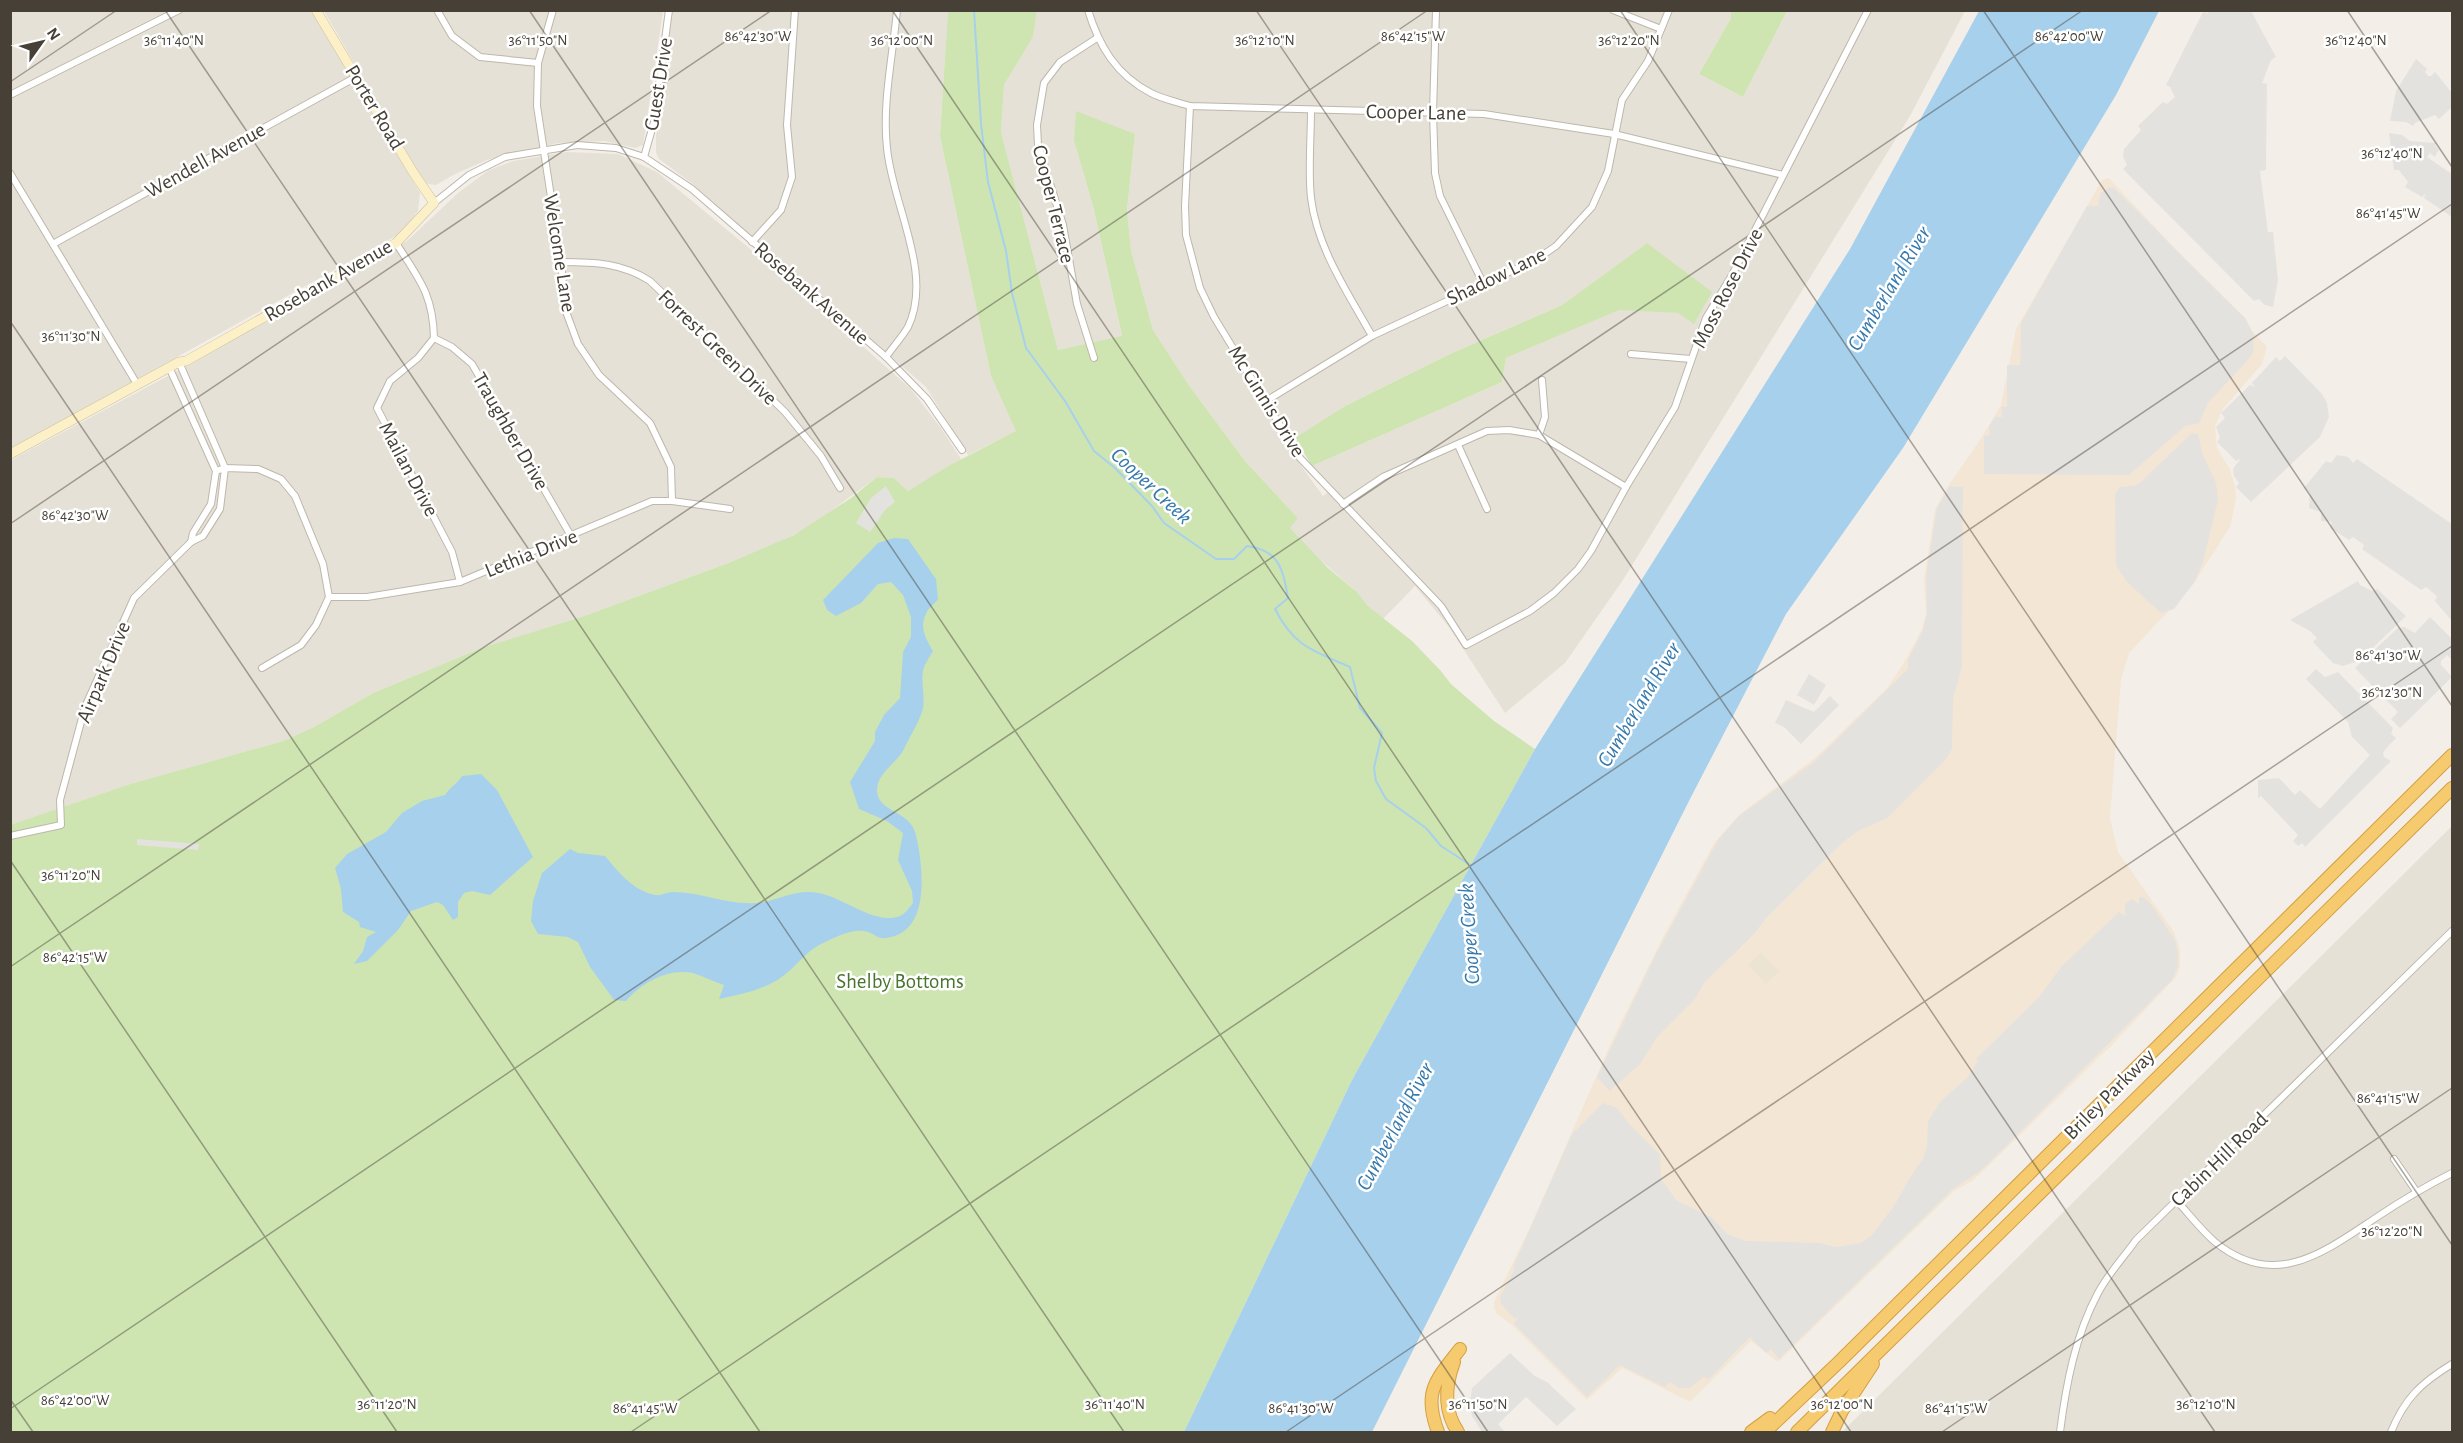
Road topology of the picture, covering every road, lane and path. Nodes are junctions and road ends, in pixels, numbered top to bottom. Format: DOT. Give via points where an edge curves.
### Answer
graph roads {
  1 [pos="179,10"];
  2 [pos="316,10"];
  3 [pos="437,10"];
  4 [pos="553,10"];
  5 [pos="669,10"];
  6 [pos="795,10"];
  7 [pos="897,10"];
  8 [pos="1088,10"];
  9 [pos="1436,10"];
  10 [pos="1613,10"];
  11 [pos="1669,10"];
  12 [pos="1868,10"];
  13 [pos="1661,29"];
  14 [pos="1097,39"];
  15 [pos="538,63"];
  16 [pos="356,76"];
  17 [pos="10,95"];
  18 [pos="1190,106"];
  19 [pos="1311,110"];
  20 [pos="1434,113"];
  21 [pos="1614,134"];
  22 [pos="544,149"];
  23 [pos="644,157"];
  24 [pos="10,173"];
  25 [pos="1783,176"];
  26 [pos="434,203"];
  27 [pos="752,242"];
  28 [pos="396,243"];
  29 [pos="53,244"];
  30 [pos="561,262"];
  31 [pos="1483,283"];
  32 [pos="1372,336"];
  33 [pos="434,338"];
  34 [pos="1631,354"];
  35 [pos="886,357"];
  36 [pos="1094,358"];
  37 [pos="1691,359"];
  38 [pos="179,362"];
  39 [pos="169,367"];
  40 [pos="1542,380"];
  41 [pos="137,384"];
  42 [pos="1266,401"];
  43 [pos="1539,435"];
  44 [pos="1458,445"];
  45 [pos="962,450"];
  46 [pos="10,454"];
  47 [pos="225,468"];
  48 [pos="216,471"];
  49 [pos="1626,487"];
  50 [pos="840,488"];
  51 [pos="672,501"];
  52 [pos="1343,504"];
  53 [pos="1487,509"];
  54 [pos="730,510"];
  55 [pos="571,536"];
  56 [pos="191,542"];
  57 [pos="460,582"];
  58 [pos="329,597"];
  59 [pos="1466,645"];
  60 [pos="262,668"];
  61 [pos="2452,755"];
  62 [pos="2452,788"];
  63 [pos="11,834"];
  64 [pos="2452,931"];
  65 [pos="2394,1159"];
  66 [pos="2452,1173"];
  67 [pos="2416,1191"];
  68 [pos="2176,1201"];
  69 [pos="1884,1347"];
  70 [pos="1839,1362"];
  71 [pos="2452,1364"];
  72 [pos="1449,1416"];
  73 [pos="1436,1426"];
  74 [pos="1458,1432"];
  75 [pos="1752,1432"];
  76 [pos="1765,1432"];
  77 [pos="1797,1432"];
  78 [pos="1832,1432"];
  79 [pos="2060,1432"];
  80 [pos="2391,1432"];
  1 -- 17 [label="street"];
  2 -- 16 [label="street, Porter Road"];
  3 -- 15 [label="street" via="452,36 480,57"];
  4 -- 15 [label="street, Welcome Lane"];
  5 -- 23 [label="street, Guest Drive" via="654,122"];
  6 -- 27 [label="street" via="787,125 792,177 781,210"];
  7 -- 35 [label="street" via="886,148 917,277 917,298 907,328"];
  8 -- 14 [label="street, Cooper Lane"];
  9 -- 20 [label="street"];
  10 -- 13 [label="street"];
  11 -- 13 [label="street, Shadow Lane"];
  12 -- 25 [label="street, Moss Rose Drive"];
  13 -- 21 [label="street, Shadow Lane" via="1648,61 1622,100"];
  14 -- 18 [label="street, Cooper Lane" via="1110,60 1130,79 1151,93"];
  14 -- 36 [label="street, Cooper Terrace" via="1060,62 1044,83 1037,125 1038,145 1063,225 1077,304"];
  15 -- 22 [label="street, Welcome Lane" via="537,106"];
  16 -- 26 [label="street, Porter Road"];
  16 -- 29 [label="street, Wendell Avenue"];
  18 -- 19 [label="street, Cooper Lane"];
  18 -- 42 [label="street, Mc Ginnis Drive" via="1186,235 1200,288"];
  19 -- 20 [label="street, Cooper Lane"];
  19 -- 32 [label="street" via="1311,198 1320,236"];
  20 -- 21 [label="street, Cooper Lane" via="1484,114"];
  20 -- 31 [label="street" via="1435,173 1440,196"];
  21 -- 25 [label="street, Cooper Lane"];
  21 -- 31 [label="street, Shadow Lane" via="1608,171 1592,207 1556,246 1537,259"];
  22 -- 23 [label="street, Rosebank Avenue" via="596,146"];
  22 -- 26 [label="street, Rosebank Avenue" via="505,157 469,175"];
  22 -- 30 [label="street, Welcome Lane"];
  23 -- 27 [label="street, Rosebank Avenue" via="692,189"];
  24 -- 29 [label="street"];
  25 -- 37 [label="street, Moss Rose Drive" via="1706,318"];
  26 -- 28 [label="street, Rosebank Avenue"];
  27 -- 35 [label="street, Rosebank Avenue"];
  28 -- 33 [label="street" via="426,290 434,315"];
  28 -- 38 [label="street, Rosebank Avenue"];
  29 -- 41 [label="street"];
  30 -- 50 [label="street, Forrest Green Drive" via="610,264 631,270 650,282 785,412 821,456"];
  30 -- 51 [label="street, Welcome Lane" via="565,309 578,344 599,375 650,423 671,467"];
  31 -- 32 [label="street, Shadow Lane"];
  32 -- 42 [label="street, Shadow Lane"];
  33 -- 55 [label="street, Traughber Drive" via="472,364"];
  33 -- 57 [label="street, Mailan Drive" via="418,358 390,381 377,408 452,552"];
  34 -- 37 [label="street"];
  35 -- 45 [label="street, Rosebank Avenue" via="927,399"];
  37 -- 49 [label="street, Moss Rose Drive" via="1675,407"];
  38 -- 39 [label="street, Rosebank Avenue"];
  38 -- 47 [label="street"];
  39 -- 41 [label="street, Rosebank Avenue"];
  39 -- 48 [label="street"];
  40 -- 43 [label="street" via="1545,417"];
  41 -- 46 [label="street, Rosebank Avenue"];
  42 -- 52 [label="street, Mc Ginnis Drive" via="1300,458"];
  43 -- 44 [label="street" via="1487,431"];
  43 -- 49 [label="street"];
  44 -- 52 [label="street" via="1383,477"];
  44 -- 53 [label="street"];
  47 -- 48 [label="street"];
  47 -- 56 [label="street, Airpark Drive" via="220,509 203,536"];
  47 -- 58 [label="street" via="258,469 281,479 295,496 323,564"];
  48 -- 56 [label="street, Airpark Drive" via="211,504"];
  49 -- 59 [label="street, Moss Rose Drive" via="1591,551 1554,593 1530,611"];
  51 -- 54 [label="street, Lethia Drive"];
  51 -- 55 [label="street, Lethia Drive" via="652,501"];
  52 -- 59 [label="street, Mc Ginnis Drive" via="1441,606"];
  55 -- 57 [label="street, Lethia Drive"];
  56 -- 63 [label="street, Airpark Drive" via="134,597 85,707 60,800 61,825"];
  57 -- 58 [label="street, Lethia Drive" via="367,597"];
  58 -- 60 [label="street" via="301,645"];
  61 -- 70 [label="highway, Briley Parkway"];
  62 -- 69 [label="highway, Briley Parkway"];
  64 -- 68 [label="street, Cabin Hill Road"];
  65 -- 67 [label="street"];
  66 -- 67 [label="street"];
  67 -- 68 [label="street" via="2324,1253 2271,1265 2235,1255 2214,1241"];
  68 -- 79 [label="street, Cabin Hill Road" via="2136,1240 2098,1292 2080,1335 2066,1388"];
  69 -- 77 [label="highway, Briley Parkway"];
  69 -- 78 [label="highway"];
  70 -- 75 [label="highway"];
  70 -- 76 [label="highway, Briley Parkway"];
  71 -- 80 [label="street" via="2413,1392"];
  72 -- 73 [label="highway"];
  72 -- 73 [label="highway" via="1446,1390 1460,1349 1436,1381 1430,1410"];
  72 -- 74 [label="highway"];
}
